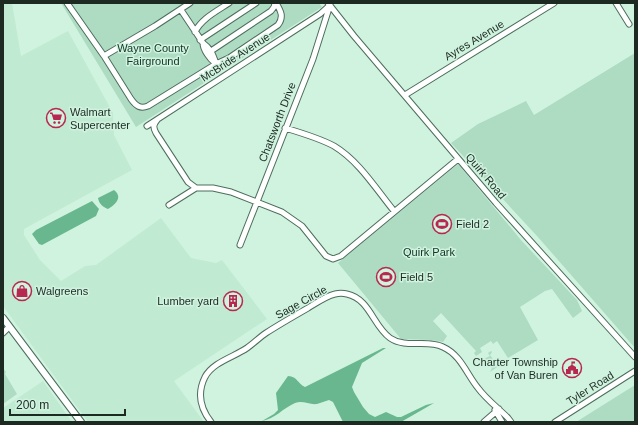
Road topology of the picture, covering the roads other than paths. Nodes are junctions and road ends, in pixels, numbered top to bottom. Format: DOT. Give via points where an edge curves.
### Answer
graph roads {
  1 [pos="67,3"];
  2 [pos="229,3"];
  3 [pos="256,3"];
  4 [pos="276,3"];
  5 [pos="554,3"];
  6 [pos="616,3"];
  7 [pos="187,4"];
  8 [pos="330,4"];
  9 [pos="181,10"];
  10 [pos="629,24"];
  11 [pos="195,32"];
  12 [pos="202,41"];
  13 [pos="211,51"];
  14 [pos="104,56"];
  15 [pos="216,64"];
  16 [pos="405,95"];
  17 [pos="157,120"];
  18 [pos="147,126"];
  19 [pos="285,128"];
  20 [pos="458,159"];
  21 [pos="196,188"];
  22 [pos="257,202"];
  23 [pos="169,205"];
  24 [pos="394,211"];
  25 [pos="240,245"];
  26 [pos="3,318"];
  27 [pos="9,327"];
  28 [pos="3,333"];
  29 [pos="635,357"];
  30 [pos="635,371"];
  31 [pos="497,411"];
  32 [pos="81,422"];
  33 [pos="211,422"];
  34 [pos="484,422"];
  35 [pos="502,422"];
  36 [pos="511,422"];
  37 [pos="555,422"];
  1 -- 14 [label="street"];
  2 -- 11 [label="street" via="198,26"];
  3 -- 12 [label="street"];
  4 -- 13 [label="street" via="271,12"];
  4 -- 15 [label="street" via="282,13 278,25"];
  5 -- 16 [label="street, Ayres Avenue"];
  6 -- 10 [label="street"];
  7 -- 9 [label="street"];
  8 -- 16 [label="street, Quirk Road"];
  8 -- 17 [label="street, McBride Avenue" via="320,14"];
  8 -- 19 [label="street, Chatsworth Drive" via="313,59"];
  9 -- 11 [label="street"];
  9 -- 14 [label="street"];
  11 -- 12 [label="street"];
  12 -- 13 [label="street"];
  12 -- 15 [label="street" via="203,47"];
  13 -- 15 [label="street"];
  14 -- 15 [label="street" via="131,100 140,107 148,106"];
  16 -- 20 [label="street, Quirk Road"];
  17 -- 18 [label="street, McBride Avenue"];
  17 -- 21 [label="street" via="153,125 156,133 188,182"];
  19 -- 22 [label="street, Chatsworth Drive"];
  19 -- 24 [label="street" via="322,140 339,149 358,166"];
  20 -- 24 [label="street"];
  20 -- 29 [label="street, Quirk Road"];
  21 -- 22 [label="street" via="220,189"];
  21 -- 23 [label="street"];
  22 -- 24 [label="street" via="295,220 308,232 326,256 333,259 341,256"];
  22 -- 25 [label="street, Chatsworth Drive"];
  26 -- 27 [label="main road"];
  27 -- 28 [label="street"];
  27 -- 32 [label="main road"];
  30 -- 37 [label="street, Tyler Road"];
  31 -- 33 [label="street, Sage Circle" via="478,389 464,366 443,346 428,343 404,344 391,339 381,330 366,306 354,296 345,293 334,294 318,302 265,333 247,348 211,370 206,377 200,399 202,409"];
  31 -- 34 [label="street"];
  31 -- 35 [label="street, Sage Circle"];
  31 -- 36 [label="street, Sage Circle"];
}
